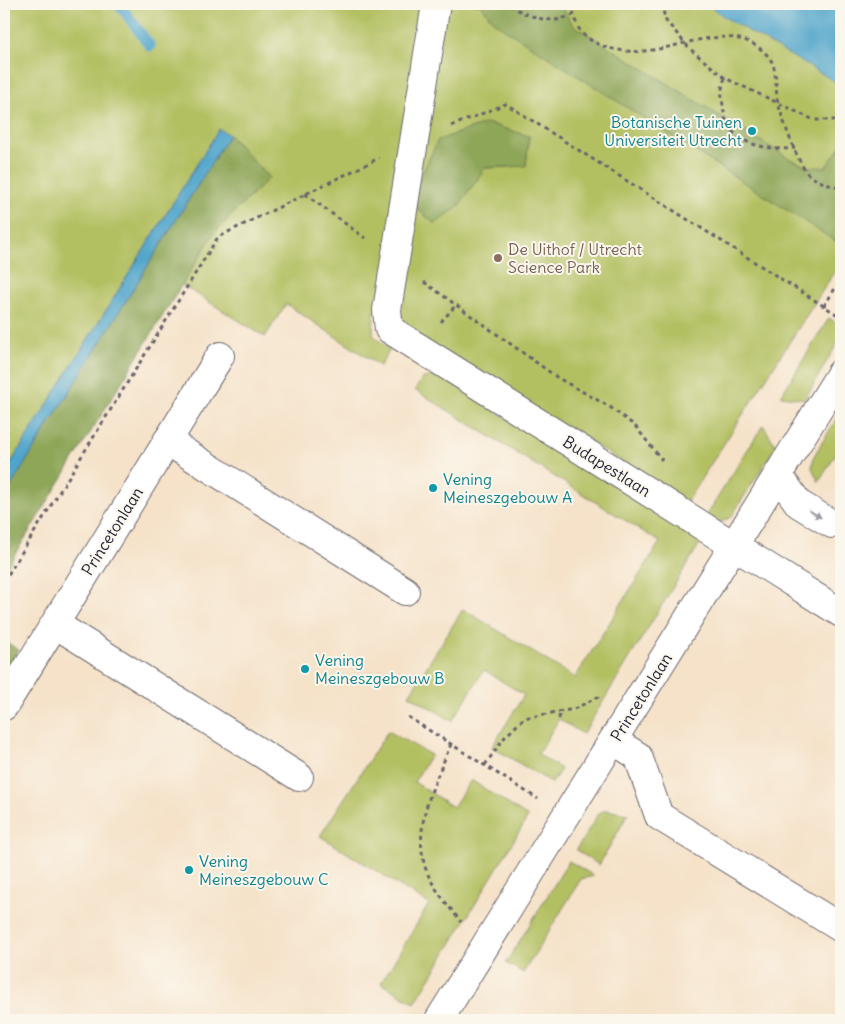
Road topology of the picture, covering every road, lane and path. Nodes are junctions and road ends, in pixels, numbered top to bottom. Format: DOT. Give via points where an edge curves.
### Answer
graph roads {
  1 [pos="436,4"];
  2 [pos="511,4"];
  3 [pos="572,4"];
  4 [pos="662,4"];
  5 [pos="574,15"];
  6 [pos="684,42"];
  7 [pos="725,78"];
  8 [pos="778,103"];
  9 [pos="841,120"];
  10 [pos="414,141"];
  11 [pos="795,148"];
  12 [pos="841,188"];
  13 [pos="305,194"];
  14 [pos="394,259"];
  15 [pos="841,279"];
  16 [pos="824,306"];
  17 [pos="841,317"];
  18 [pos="220,356"];
  19 [pos="841,373"];
  20 [pos="167,441"];
  21 [pos="665,464"];
  22 [pos="778,474"];
  23 [pos="810,486"];
  24 [pos="832,524"];
  25 [pos="735,547"];
  26 [pos="4,581"];
  27 [pos="405,591"];
  28 [pos="841,613"];
  29 [pos="55,624"];
  30 [pos="646,690"];
  31 [pos="4,706"];
  32 [pos="560,711"];
  33 [pos="408,717"];
  34 [pos="559,719"];
  35 [pos="614,741"];
  36 [pos="451,744"];
  37 [pos="485,765"];
  38 [pos="299,777"];
  39 [pos="566,817"];
  40 [pos="841,928"];
  41 [pos="483,950"];
  42 [pos="439,1020"];
  1 -- 10 [label="street"];
  2 -- 5 [label="path" via="515,10 528,15 554,20"];
  3 -- 5 [label="path"];
  4 -- 6 [label="path" via="666,21"];
  5 -- 6 [label="path" via="582,34 600,46 651,51"];
  6 -- 7 [label="path"];
  6 -- 8 [label="path" via="725,37 747,41 760,48 772,62"];
  7 -- 8 [label="path"];
  7 -- 11 [label="path" via="721,88 723,110 733,132 764,147"];
  8 -- 9 [label="path" via="814,120"];
  8 -- 11 [label="path"];
  10 -- 13 [label="path"];
  10 -- 14 [label="street"];
  10 -- 16 [label="path" via="506,104"];
  11 -- 12 [label="path" via="807,173"];
  13 -- 14 [label="path"];
  13 -- 26 [label="path" via="218,237"];
  14 -- 21 [label="path" via="558,378 590,395 635,426"];
  14 -- 25 [label="street, Budapestlaan" via="387,310 389,329"];
  15 -- 16 [label="path"];
  16 -- 17 [label="path"];
  18 -- 20 [label="street, Princetonlaan"];
  19 -- 22 [label="street, Princetonlaan"];
  20 -- 27 [label="street"];
  20 -- 29 [label="street, Princetonlaan"];
  22 -- 23 [label="street"];
  22 -- 24 [label="street, one-way" via="799,504"];
  22 -- 25 [label="street, Princetonlaan"];
  25 -- 28 [label="street, Budapestlaan"];
  25 -- 30 [label="street, Princetonlaan"];
  29 -- 31 [label="street, Princetonlaan"];
  29 -- 38 [label="street"];
  30 -- 32 [label="path" via="618,687 587,703"];
  30 -- 35 [label="street, Princetonlaan"];
  32 -- 34 [label="path"];
  32 -- 37 [label="path" via="524,718 503,739"];
  33 -- 36 [label="path"];
  35 -- 39 [label="street, Princetonlaan"];
  35 -- 40 [label="street" via="638,756 659,816"];
  36 -- 37 [label="path"];
  36 -- 41 [label="path" via="423,817 424,864 446,904"];
  37 -- 39 [label="path"];
  39 -- 41 [label="street, Princetonlaan"];
  41 -- 42 [label="street, Princetonlaan"];
}
